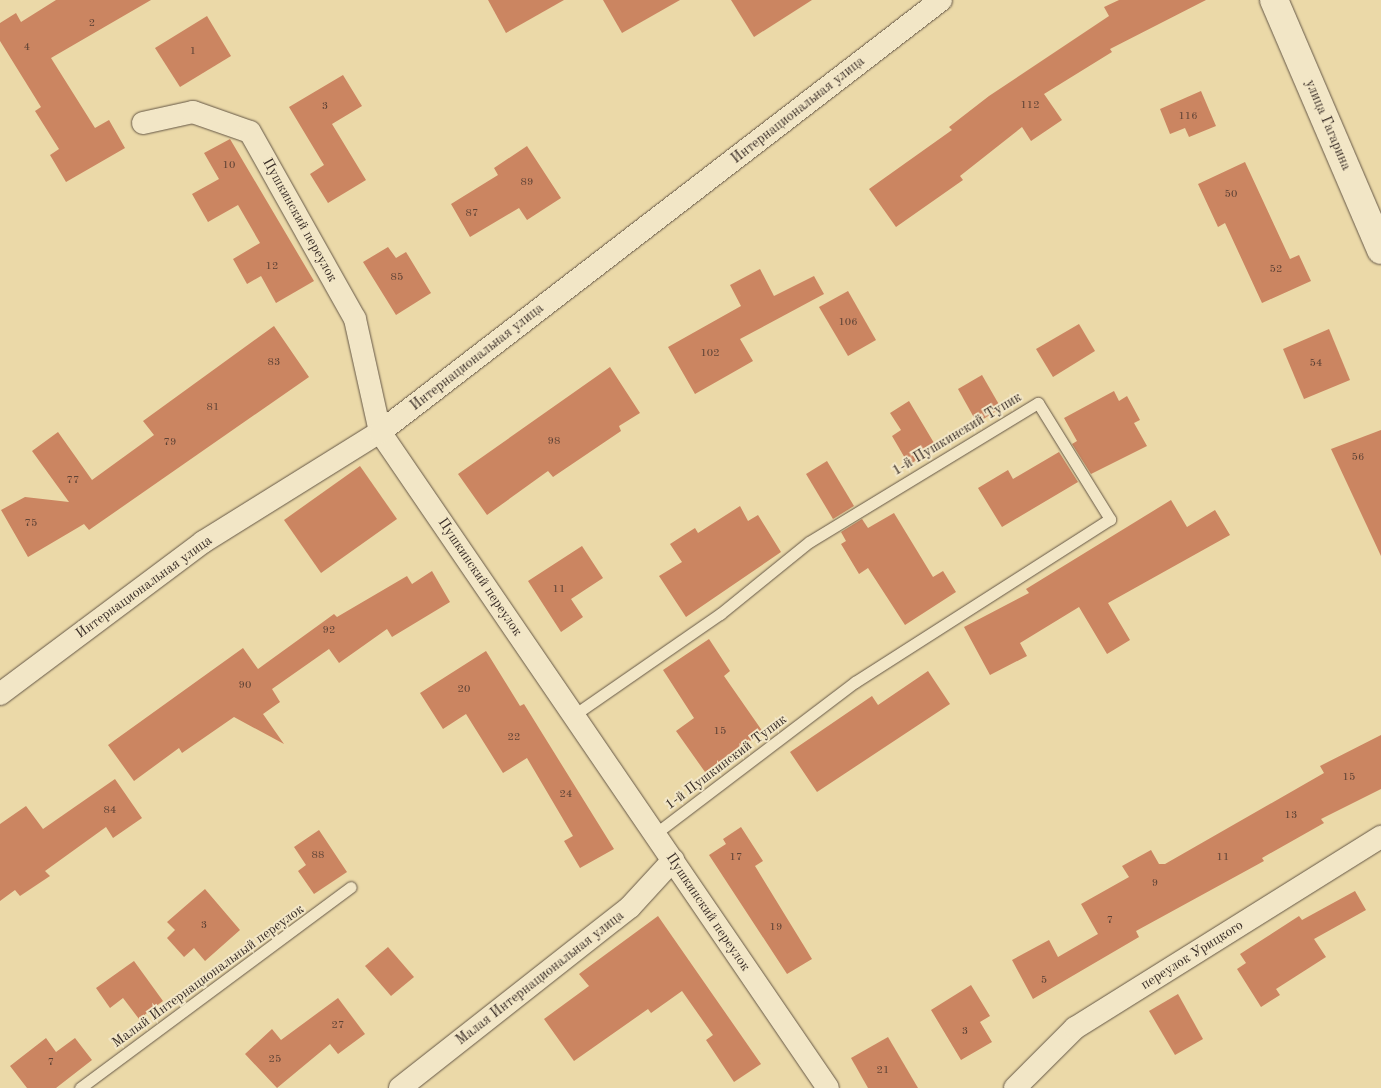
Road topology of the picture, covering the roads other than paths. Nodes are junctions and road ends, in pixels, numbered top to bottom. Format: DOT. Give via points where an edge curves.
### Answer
graph roads {
  1 [pos="941,0"];
  2 [pos="1274,0"];
  3 [pos="143,123"];
  4 [pos="1381,250"];
  5 [pos="380,432"];
  6 [pos="0,694"];
  7 [pos="574,715"];
  8 [pos="655,834"];
  9 [pos="1381,837"];
  10 [pos="673,860"];
  11 [pos="352,887"];
  12 [pos="80,1088"];
  13 [pos="400,1088"];
  14 [pos="828,1088"];
  15 [pos="1015,1088"];
  1 -- 5 [label="street, Интернациональная улица"];
  2 -- 4 [label="street, улица Гагарина"];
  3 -- 5 [label="street, Пушкинский переулок" via="193,112 250,132 355,319"];
  5 -- 6 [label="street, Интернациональная улица" via="202,542"];
  5 -- 7 [label="street, Пушкинский переулок"];
  7 -- 8 [label="street, Пушкинский переулок"];
  7 -- 8 [label="lane, 1-й Пушкинский Тупик" via="720,614 808,542 1038,403 1110,519 856,682"];
  8 -- 10 [label="street, Пушкинский переулок"];
  9 -- 15 [label="street, переулок Урицкого" via="1074,1028"];
  10 -- 13 [label="street, Малая Интернациональная улица" via="630,907"];
  10 -- 14 [label="street, Пушкинский переулок"];
  11 -- 12 [label="lane, Малый Интернациональный переулок"];
}
